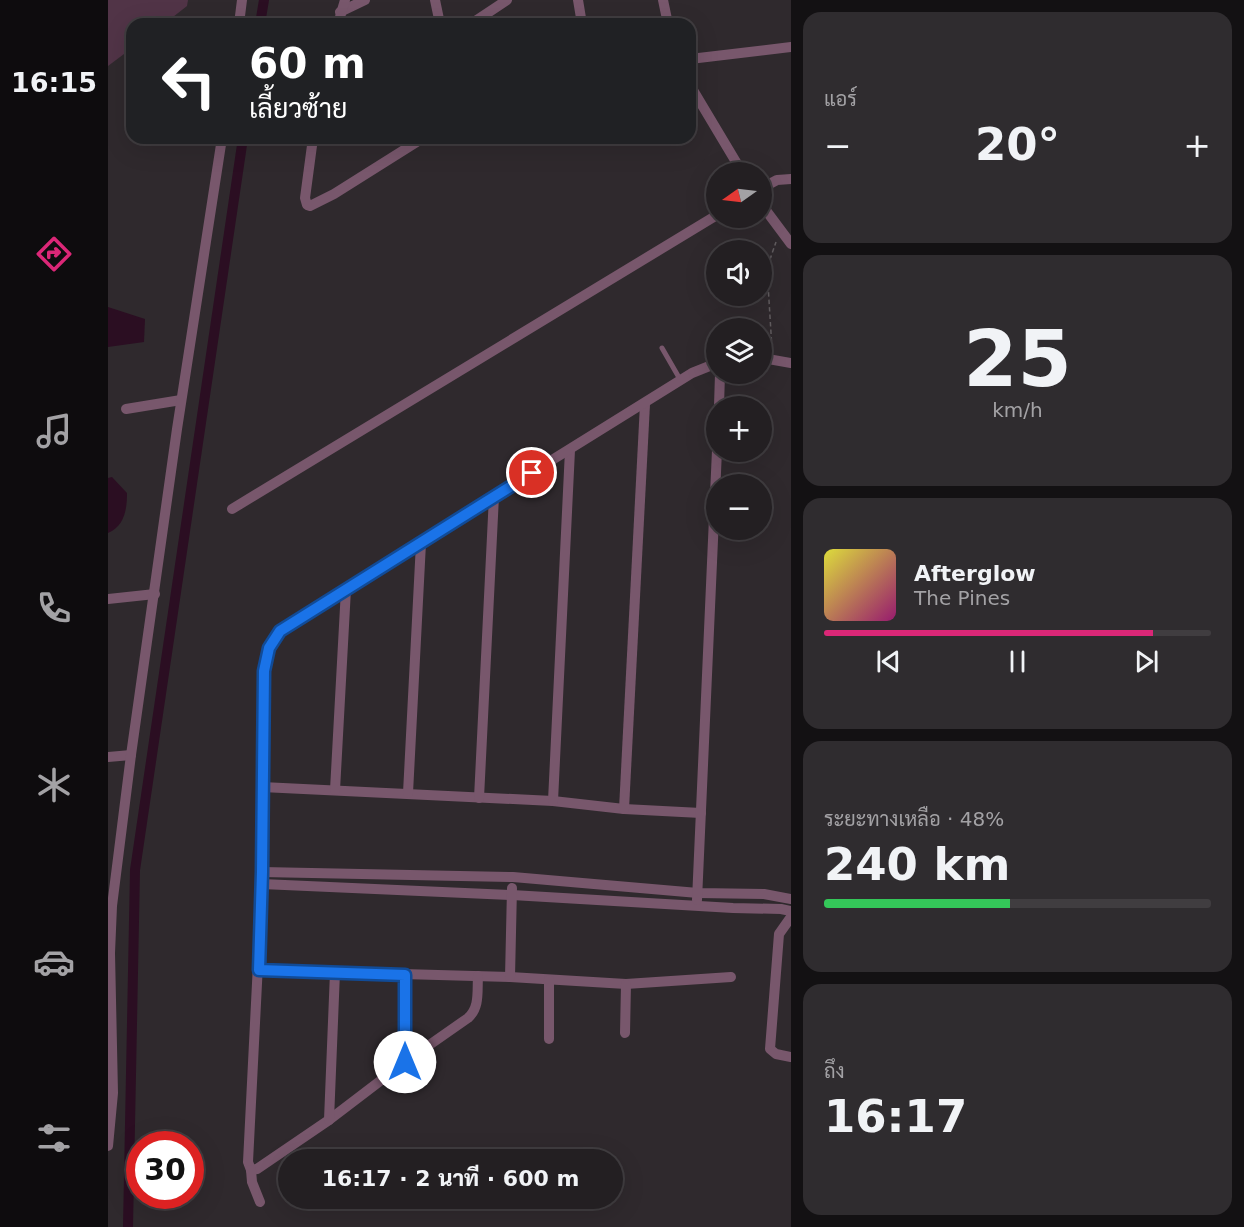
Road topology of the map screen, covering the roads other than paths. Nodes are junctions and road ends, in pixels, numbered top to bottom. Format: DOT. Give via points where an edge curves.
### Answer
graph roads {
  1 [pos="242,0"];
  2 [pos="345,0"];
  3 [pos="365,0"];
  4 [pos="435,0"];
  5 [pos="507,0"];
  6 [pos="578,0"];
  7 [pos="663,0"];
  8 [pos="340,12"];
  9 [pos="240,18"];
  10 [pos="339,18"];
  11 [pos="439,18"];
  12 [pos="480,18"];
  13 [pos="581,18"];
  14 [pos="667,18"];
  15 [pos="791,47"];
  16 [pos="696,58"];
  17 [pos="696,95"];
  18 [pos="221,144"];
  19 [pos="312,144"];
  20 [pos="413,144"];
  21 [pos="736,162"];
  22 [pos="791,179"];
  23 [pos="772,183"];
  24 [pos="772,219"];
  25 [pos="706,222"];
  26 [pos="791,244"];
  27 [pos="662,348"];
  28 [pos="772,360"];
  29 [pos="791,363"];
  30 [pos="706,367"];
  31 [pos="681,381"];
  32 [pos="181,400"];
  33 [pos="645,404"];
  34 [pos="126,409"];
  35 [pos="570,450"];
  36 [pos="717,462"];
  37 [pos="494,496"];
  38 [pos="232,509"];
  39 [pos="420,543"];
  40 [pos="346,589"];
  41 [pos="155,594"];
  42 [pos="108,599"];
  43 [pos="131,755"];
  44 [pos="108,757"];
  45 [pos="262,787"];
  46 [pos="335,790"];
  47 [pos="408,793"];
  48 [pos="479,798"];
  49 [pos="553,801"];
  50 [pos="624,809"];
  51 [pos="702,813"];
  52 [pos="262,872"];
  53 [pos="513,878"];
  54 [pos="262,884"];
  55 [pos="698,893"];
  56 [pos="512,894"];
  57 [pos="791,899"];
  58 [pos="697,906"];
  59 [pos="791,911"];
  60 [pos="791,917"];
  61 [pos="109,938"];
  62 [pos="259,970"];
  63 [pos="334,972"];
  64 [pos="405,975"];
  65 [pos="478,976"];
  66 [pos="510,977"];
  67 [pos="731,977"];
  68 [pos="549,980"];
  69 [pos="626,984"];
  70 [pos="625,1033"];
  71 [pos="549,1039"];
  72 [pos="791,1058"];
  73 [pos="405,1062"];
  74 [pos="329,1120"];
  75 [pos="108,1146"];
  76 [pos="251,1170"];
  77 [pos="260,1202"];
  1 -- 9 [label="street"];
  2 -- 8 [label="street"];
  3 -- 8 [label="street"];
  4 -- 11 [label="street"];
  5 -- 12 [label="street"];
  6 -- 13 [label="street"];
  7 -- 14 [label="street"];
  8 -- 10 [label="street"];
  15 -- 16 [label="street"];
  17 -- 21 [label="street"];
  18 -- 32 [label="street"];
  19 -- 20 [label="street" via="304,198 310,206"];
  22 -- 23 [label="street"];
  24 -- 26 [label="street"];
  25 -- 38 [label="street"];
  27 -- 31 [label="lane"];
  28 -- 29 [label="street"];
  30 -- 31 [label="street"];
  31 -- 33 [label="street"];
  32 -- 34 [label="street"];
  32 -- 41 [label="street"];
  33 -- 35 [label="street"];
  33 -- 50 [label="street"];
  35 -- 37 [label="street"];
  35 -- 49 [label="street"];
  36 -- 51 [label="street"];
  37 -- 39 [label="street"];
  37 -- 48 [label="street"];
  39 -- 40 [label="street"];
  39 -- 47 [label="street"];
  40 -- 45 [label="street" via="280,631 269,648 264,671"];
  40 -- 46 [label="street"];
  41 -- 42 [label="street"];
  41 -- 43 [label="street"];
  43 -- 44 [label="street"];
  43 -- 61 [label="street"];
  45 -- 46 [label="street"];
  45 -- 52 [label="street"];
  46 -- 47 [label="street"];
  47 -- 48 [label="street"];
  48 -- 49 [label="street"];
  49 -- 50 [label="street"];
  50 -- 51 [label="street"];
  51 -- 55 [label="street"];
  52 -- 53 [label="street"];
  52 -- 54 [label="street"];
  53 -- 55 [label="street"];
  53 -- 56 [label="street"];
  54 -- 56 [label="street"];
  54 -- 62 [label="street"];
  55 -- 57 [label="street" via="764,894"];
  55 -- 58 [label="street"];
  56 -- 58 [label="street"];
  56 -- 66 [label="street"];
  58 -- 59 [label="street"];
  60 -- 72 [label="street" via="779,934 770,1049"];
  61 -- 75 [label="street" via="113,1093"];
  62 -- 63 [label="street"];
  62 -- 76 [label="street" via="248,1162"];
  63 -- 64 [label="street"];
  63 -- 74 [label="street"];
  64 -- 65 [label="street"];
  64 -- 73 [label="street"];
  65 -- 66 [label="street"];
  65 -- 73 [label="street" via="473,1013"];
  66 -- 68 [label="street"];
  67 -- 69 [label="street"];
  68 -- 69 [label="street"];
  68 -- 71 [label="street"];
  69 -- 70 [label="street"];
  73 -- 74 [label="street"];
  74 -- 76 [label="street"];
  76 -- 77 [label="street"];
}
